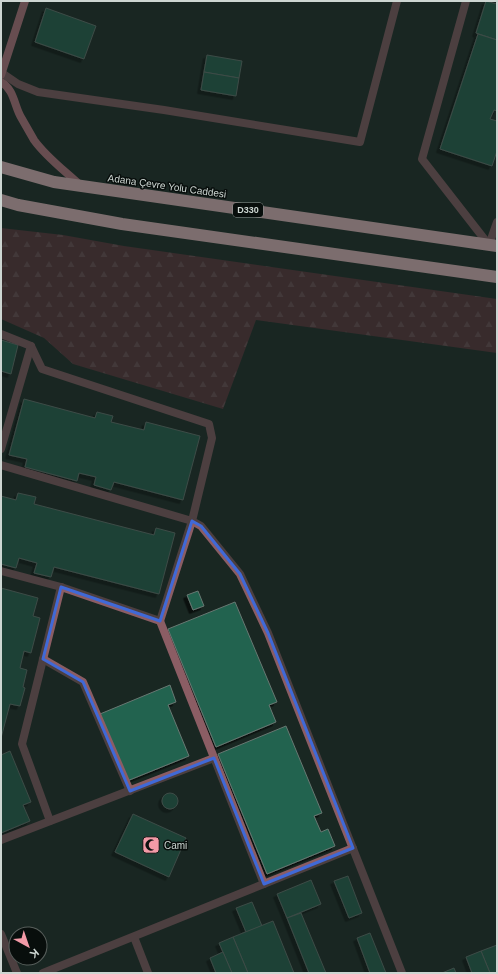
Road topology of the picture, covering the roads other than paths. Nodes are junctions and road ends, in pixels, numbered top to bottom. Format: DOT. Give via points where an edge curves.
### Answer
graph roads {
  1 [pos="25,1"];
  2 [pos="397,1"];
  3 [pos="466,1"];
  4 [pos="5,53"];
  5 [pos="1,74"];
  6 [pos="1,82"];
  7 [pos="1,167"];
  8 [pos="80,185"];
  9 [pos="1,200"];
  10 [pos="18,205"];
  11 [pos="1,207"];
  12 [pos="497,222"];
  13 [pos="493,245"];
  14 [pos="497,277"];
  15 [pos="1,334"];
  16 [pos="32,346"];
  17 [pos="1,449"];
  18 [pos="1,466"];
  19 [pos="192,521"];
  20 [pos="1,571"];
  21 [pos="61,587"];
  22 [pos="160,622"];
  23 [pos="43,659"];
  24 [pos="214,758"];
  25 [pos="130,790"];
  26 [pos="50,821"];
  27 [pos="1,840"];
  28 [pos="353,848"];
  29 [pos="264,884"];
  30 [pos="1,934"];
  31 [pos="134,937"];
  32 [pos="17,973"];
  33 [pos="43,973"];
  34 [pos="148,973"];
  35 [pos="402,973"];
  1 -- 4 [label="street"];
  2 -- 5 [label="street" via="360,142 38,92"];
  3 -- 13 [label="street" via="422,159"];
  4 -- 5 [label="street"];
  6 -- 8 [label="street" via="14,97 20,116 35,141"];
  7 -- 8 [label="highway, Adana Çevre Yolu Caddesi / D330" via="54,182"];
  8 -- 13 [label="highway, Adana Çevre Yolu Caddesi / D330"];
  9 -- 10 [label="highway"];
  10 -- 11 [label="street"];
  10 -- 14 [label="highway" via="122,224"];
  12 -- 13 [label="street"];
  15 -- 16 [label="street"];
  16 -- 17 [label="street"];
  16 -- 19 [label="street" via="42,369 209,424 212,438"];
  18 -- 19 [label="street"];
  19 -- 22 [label="street"];
  19 -- 28 [label="street" via="201,526 240,574 268,633"];
  20 -- 21 [label="street"];
  21 -- 22 [label="street"];
  21 -- 23 [label="street"];
  22 -- 24 [label="street"];
  23 -- 25 [label="street" via="83,682"];
  23 -- 26 [label="street" via="22,744"];
  24 -- 25 [label="street"];
  24 -- 29 [label="street"];
  25 -- 26 [label="street"];
  26 -- 27 [label="street"];
  28 -- 29 [label="street"];
  28 -- 35 [label="street"];
  29 -- 31 [label="street"];
  30 -- 32 [label="street"];
  31 -- 33 [label="street"];
  31 -- 34 [label="street"];
}
